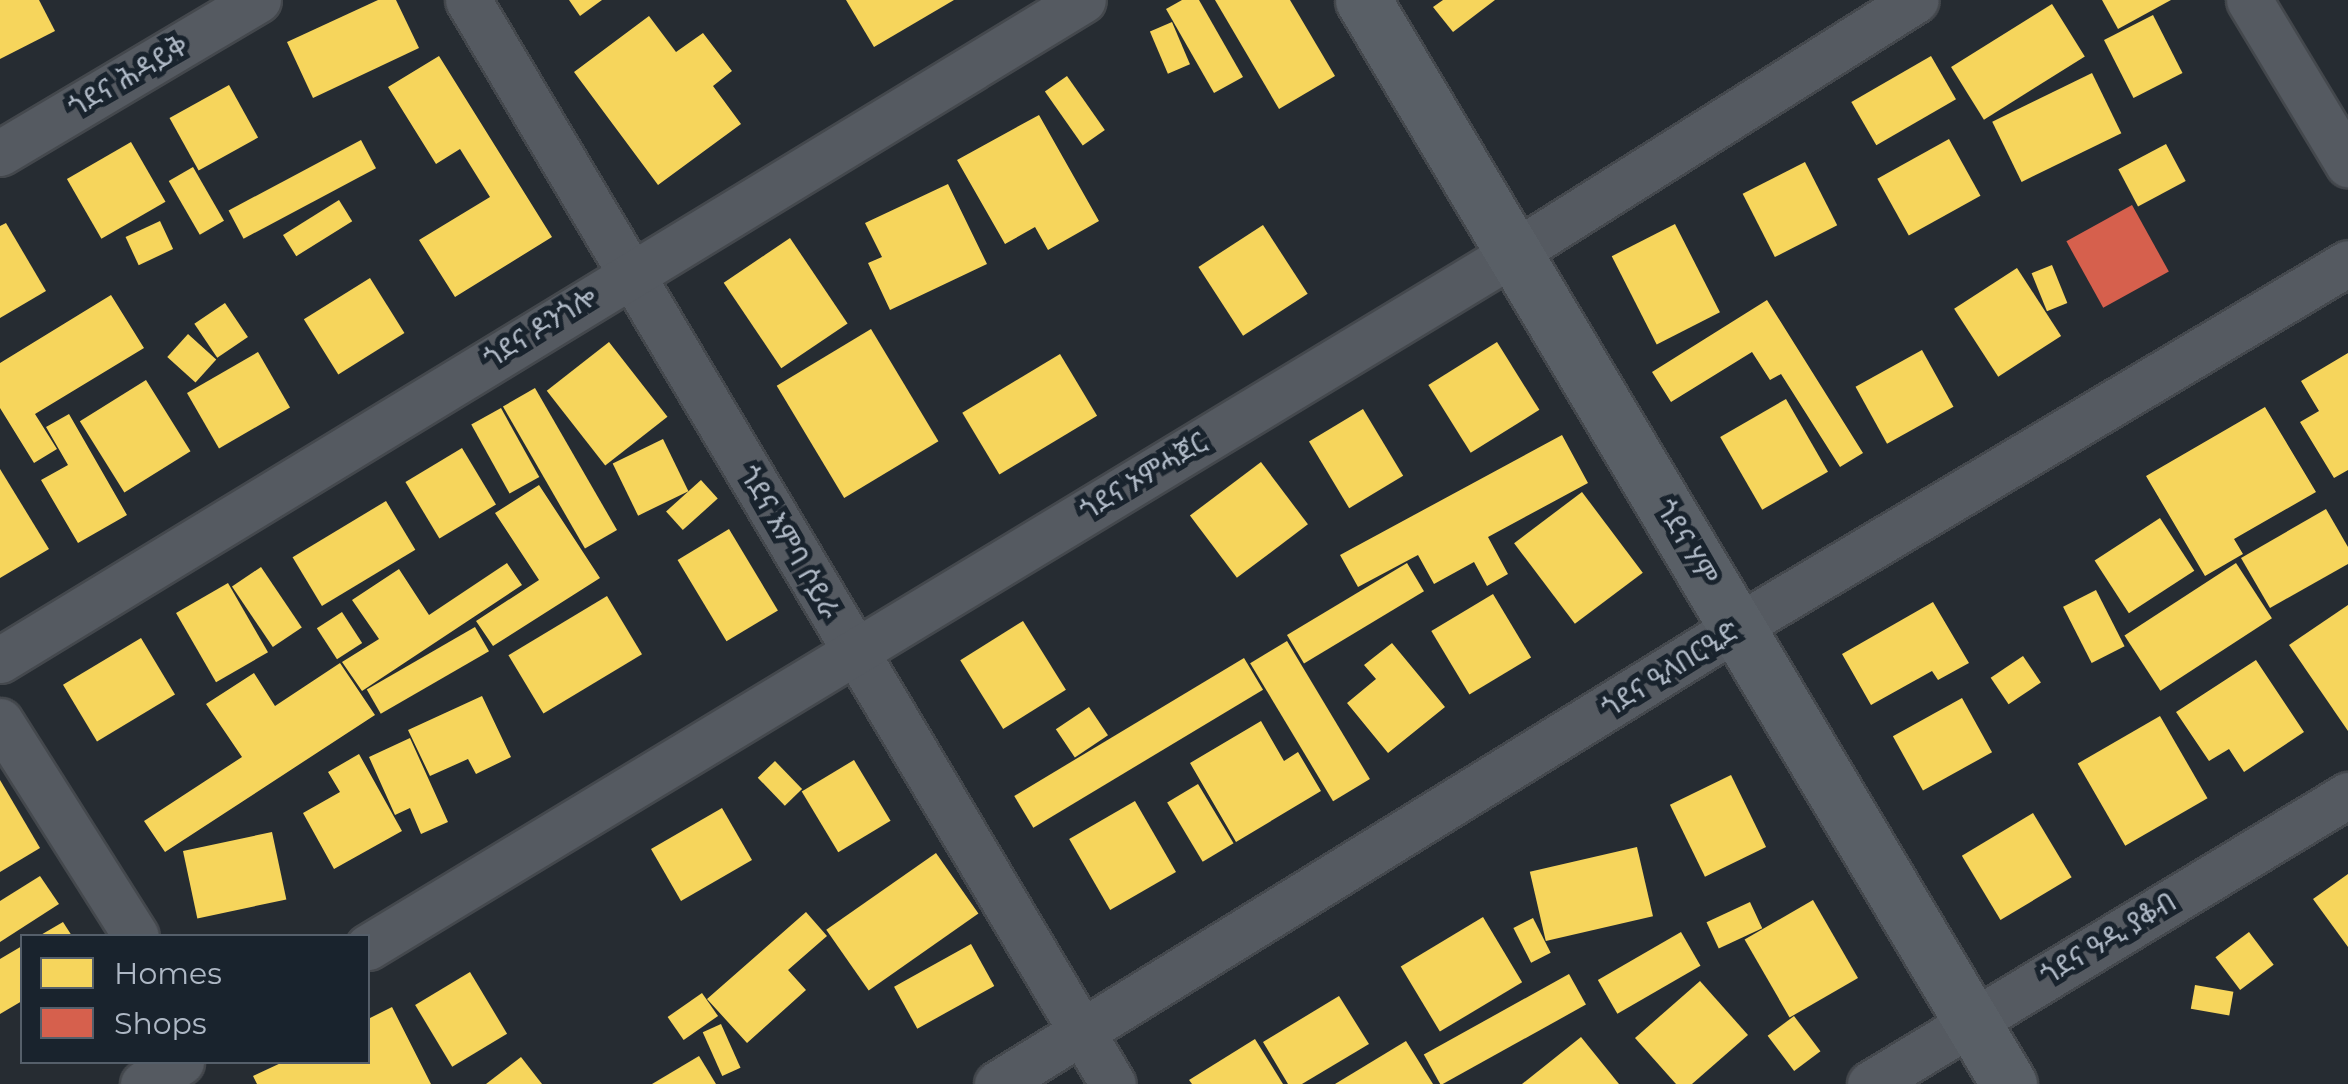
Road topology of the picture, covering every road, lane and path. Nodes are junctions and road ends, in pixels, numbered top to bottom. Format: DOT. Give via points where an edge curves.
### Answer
graph roads {
  1 [pos="258,0"];
  2 [pos="468,0"];
  3 [pos="1083,0"];
  4 [pos="1363,0"];
  5 [pos="1915,0"];
  6 [pos="2249,0"];
  7 [pos="0,152"];
  8 [pos="2348,164"];
  9 [pos="1517,251"];
  10 [pos="2348,263"];
  11 [pos="632,270"];
  12 [pos="1737,628"];
  13 [pos="854,650"];
  14 [pos="0,660"];
  15 [pos="0,721"];
  16 [pos="2348,795"];
  17 [pos="135,934"];
  18 [pos="370,946"];
  19 [pos="1972,1021"];
  20 [pos="1080,1032"];
  21 [pos="177,1064"];
  22 [pos="143,1084"];
  23 [pos="997,1084"];
  24 [pos="1112,1084"];
  25 [pos="1870,1084"];
  26 [pos="2009,1084"];
  1 -- 7 [label="street, ጎደና ሕዳይቅ"];
  2 -- 11 [label="street, ጎደና እምባ ሶይራ"];
  3 -- 11 [label="street, ጎደና ዶንጎሎ"];
  4 -- 9 [label="street, ጎደና ሃም"];
  5 -- 9 [label="street, ጎደና ኦምሓጀር"];
  6 -- 8 [label="street"];
  9 -- 12 [label="street, ጎደና ሃም"];
  9 -- 13 [label="street, ጎደና ኦምሓጀር"];
  10 -- 12 [label="street, ጎደና ዒላበርዒድ"];
  11 -- 13 [label="street, ጎደና እምባ ሶይራ"];
  11 -- 14 [label="street, ጎደና ዶንጎሎ"];
  12 -- 19 [label="street, ጎደና ሃም"];
  12 -- 20 [label="street, ጎደና ዒላበርዒድ"];
  13 -- 18 [label="street, ጎደና ኦምሓጀር"];
  13 -- 20 [label="street, ጎደና እምባ ሶይራ"];
  15 -- 17 [label="street"];
  16 -- 19 [label="street, ጎደና ዓዲ ያቆብ"];
  19 -- 25 [label="street, ጎደና ዓዲ ያቆብ"];
  19 -- 26 [label="street, ጎደና ሃም"];
  20 -- 23 [label="street, ጎደና ዒላበርዒድ"];
  20 -- 24 [label="street, ጎደና እምባ ሶይራ"];
  21 -- 22 [label="street"];
}
